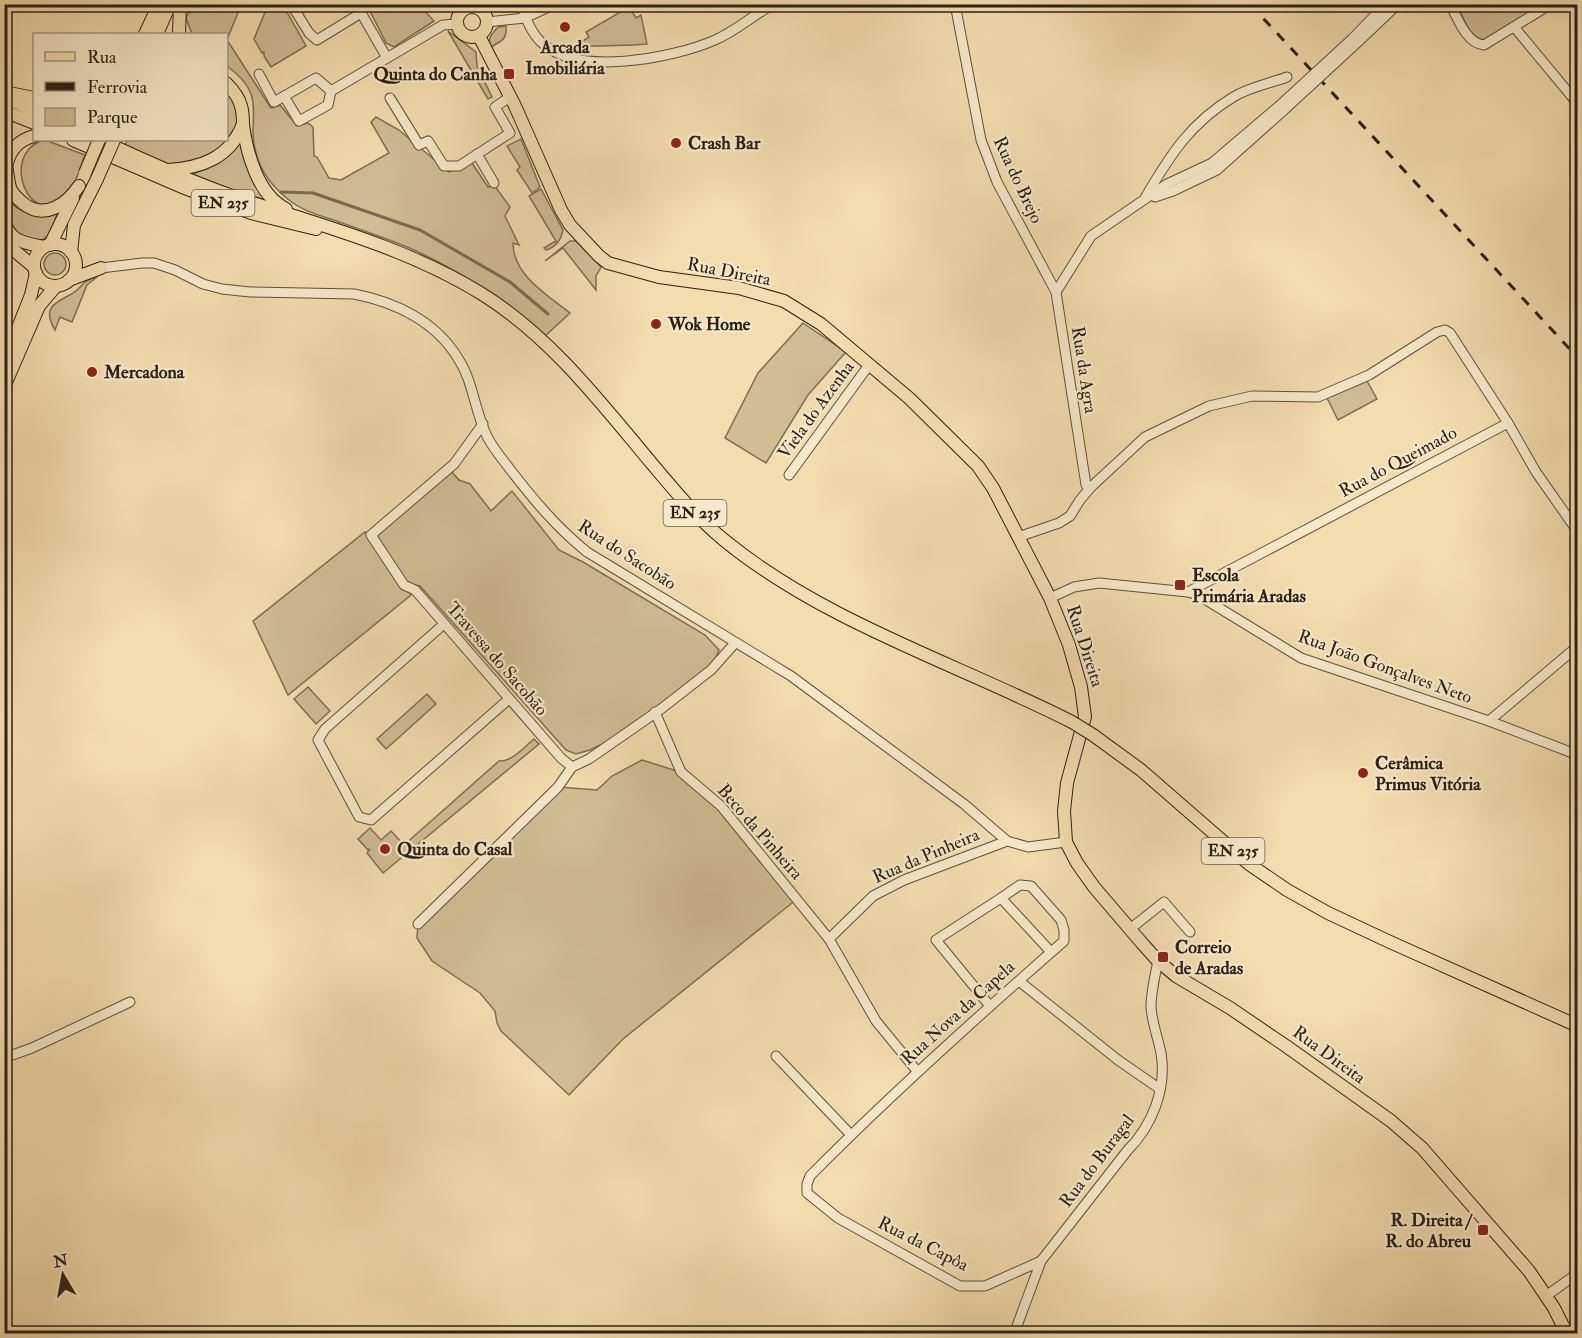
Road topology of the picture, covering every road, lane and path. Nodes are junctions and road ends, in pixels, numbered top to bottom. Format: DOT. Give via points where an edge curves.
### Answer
graph roads {
  1 [pos="159,4"];
  2 [pos="291,4"];
  3 [pos="521,4"];
  4 [pos="555,4"];
  5 [pos="774,4"];
  6 [pos="1386,4"];
  7 [pos="1398,4"];
  8 [pos="1450,4"];
  9 [pos="1551,4"];
  10 [pos="957,5"];
  11 [pos="178,7"];
  12 [pos="462,7"];
  13 [pos="758,8"];
  14 [pos="358,9"];
  15 [pos="525,18"];
  16 [pos="487,22"];
  17 [pos="457,24"];
  18 [pos="1515,28"];
  19 [pos="145,33"];
  20 [pos="158,33"];
  21 [pos="179,33"];
  22 [pos="478,36"];
  23 [pos="1355,40"];
  24 [pos="387,58"];
  25 [pos="259,74"];
  26 [pos="1287,77"];
  27 [pos="228,85"];
  28 [pos="331,91"];
  29 [pos="4,92"];
  30 [pos="284,96"];
  31 [pos="4,97"];
  32 [pos="510,97"];
  33 [pos="33,98"];
  34 [pos="390,98"];
  35 [pos="1578,104"];
  36 [pos="4,111"];
  37 [pos="33,111"];
  38 [pos="33,123"];
  39 [pos="243,124"];
  40 [pos="33,136"];
  41 [pos="66,141"];
  42 [pos="75,141"];
  43 [pos="99,141"];
  44 [pos="101,141"];
  45 [pos="114,141"];
  46 [pos="85,146"];
  47 [pos="477,154"];
  48 [pos="6,166"];
  49 [pos="163,170"];
  50 [pos="494,183"];
  51 [pos="4,184"];
  52 [pos="79,186"];
  53 [pos="1144,201"];
  54 [pos="4,220"];
  55 [pos="312,221"];
  56 [pos="4,238"];
  57 [pos="367,240"];
  58 [pos="47,246"];
  59 [pos="72,254"];
  60 [pos="101,268"];
  61 [pos="35,270"];
  62 [pos="68,281"];
  63 [pos="56,286"];
  64 [pos="1056,292"];
  65 [pos="4,363"];
  66 [pos="869,365"];
  67 [pos="4,387"];
  68 [pos="1508,423"];
  69 [pos="483,424"];
  70 [pos="789,475"];
  71 [pos="1091,487"];
  72 [pos="1578,532"];
  73 [pos="1018,537"];
  74 [pos="1188,592"];
  75 [pos="1050,598"];
  76 [pos="444,624"];
  77 [pos="735,643"];
  78 [pos="1578,646"];
  79 [pos="509,699"];
  80 [pos="656,712"];
  81 [pos="1490,721"];
  82 [pos="1578,755"];
  83 [pos="572,767"];
  84 [pos="1007,841"];
  85 [pos="1066,842"];
  86 [pos="1001,898"];
  87 [pos="418,924"];
  88 [pos="1130,928"];
  89 [pos="1190,932"];
  90 [pos="829,939"];
  91 [pos="1051,952"];
  92 [pos="1158,961"];
  93 [pos="1019,981"];
  94 [pos="130,1002"];
  95 [pos="990,1006"];
  96 [pos="1578,1026"];
  97 [pos="776,1056"];
  98 [pos="4,1058"];
  99 [pos="917,1071"];
  100 [pos="1160,1089"];
  101 [pos="851,1135"];
  102 [pos="807,1184"];
  103 [pos="1041,1261"];
  104 [pos="1578,1273"];
  105 [pos="1546,1296"];
  106 [pos="1014,1334"];
  107 [pos="1567,1334"];
  1 -- 19 [label="main road"];
  2 -- 14 [label="street" via="317,40"];
  3 -- 15 [label="street"];
  4 -- 15 [label="street"];
  5 -- 13 [label="street"];
  6 -- 23 [label="street"];
  7 -- 23 [label="street"];
  8 -- 18 [label="street" via="1476,44 1484,45"];
  9 -- 18 [label="street"];
  10 -- 64 [label="street, Rua do Brejo" via="981,140 997,182"];
  11 -- 20 [label="main road"];
  11 -- 21 [label="main road"];
  12 -- 16 [label="main road" via="478,8"];
  12 -- 17 [label="main road"];
  13 -- 15 [label="street" via="737,28 704,44 654,58 618,62 579,59 558,52 540,41"];
  14 -- 24 [label="street"];
  15 -- 16 [label="street"];
  16 -- 22 [label="main road" via="486,30"];
  17 -- 22 [label="main road" via="465,36"];
  17 -- 24 [label="street" via="443,25"];
  18 -- 35 [label="street"];
  22 -- 32 [label="main road, Rua Direita"];
  23 -- 53 [label="street, bridge" via="1281,109 1212,163 1167,184"];
  24 -- 28 [label="street"];
  25 -- 30 [label="street" via="274,102"];
  26 -- 53 [label="street" via="1236,96 1191,129"];
  27 -- 39 [label="main road" via="241,105"];
  28 -- 30 [label="street" via="316,78"];
  28 -- 30 [label="street" via="328,105 299,122"];
  29 -- 33 [label="main road"];
  31 -- 37 [label="main road"];
  32 -- 47 [label="street" via="495,107 510,133"];
  32 -- 66 [label="main road, Rua Direita" via="561,210 599,256 659,278 739,288 784,301 821,324"];
  34 -- 47 [label="street" via="419,145 428,141 444,166 459,166"];
  36 -- 38 [label="main road"];
  39 -- 49 [label="main road" via="239,136 220,156 186,169"];
  39 -- 55 [label="main road" via="251,160 271,197"];
  40 -- 48 [label="main road" via="11,150"];
  41 -- 46 [label="main road"];
  42 -- 46 [label="main road, EN 235"];
  43 -- 52 [label="main road, bridge"];
  44 -- 49 [label="main road, EN 235"];
  45 -- 59 [label="main road, bridge" via="74,225"];
  46 -- 57 [label="main road, EN 235" via="251,213"];
  47 -- 50 [label="street"];
  48 -- 51 [label="main road"];
  48 -- 52 [label="main road" via="11,190 28,207 39,211 62,206"];
  49 -- 55 [label="main road, EN 235"];
  52 -- 58 [label="main road"];
  53 -- 64 [label="street" via="1091,236"];
  54 -- 58 [label="main road" via="15,239"];
  55 -- 57 [label="main road, EN 235"];
  56 -- 61 [label="main road"];
  57 -- 96 [label="main road, EN 235, bridge" via="422,260 456,278 521,322 554,351 693,511 723,540 776,579 866,626 1072,722 1141,770 1249,864 1287,890 1380,937"];
  58 -- 59 [label="main road" via="62,245"];
  58 -- 61 [label="main road" via="36,255"];
  59 -- 60 [label="main road"];
  59 -- 62 [label="main road" via="76,267"];
  60 -- 62 [label="main road"];
  60 -- 69 [label="street, Rua do Sacobão" via="142,262 222,289 354,294 411,313 440,334 460,361"];
  61 -- 63 [label="main road" via="42,281"];
  61 -- 65 [label="main road" via="31,295"];
  62 -- 63 [label="main road"];
  63 -- 67 [label="main road" via="39,306"];
  64 -- 71 [label="street, Rua da Agra" via="1086,485"];
  66 -- 70 [label="street, Viela do Azenha"];
  66 -- 73 [label="main road, Rua Direita" via="978,466"];
  68 -- 71 [label="street" via="1450,333 1444,330 1369,375 1318,397 1252,396 1209,405 1145,437"];
  68 -- 72 [label="street"];
  68 -- 74 [label="street, Rua do Queimado"];
  69 -- 76 [label="street, Travessa do Sacobão" via="454,464 372,536 404,585 415,590"];
  69 -- 77 [label="street, Rua do Sacobão" via="500,456 564,533 587,552"];
  71 -- 73 [label="street" via="1070,516"];
  73 -- 75 [label="main road, Rua Direita"];
  74 -- 75 [label="street, Rua João Gonçalves Neto" via="1099,583 1074,587"];
  74 -- 81 [label="street, Rua João Gonçalves Neto" via="1301,658"];
  75 -- 85 [label="main road, Rua Direita" via="1077,668 1085,717 1067,783"];
  76 -- 79 [label="street, Travessa do Sacobão"];
  76 -- 79 [label="street" via="325,729 318,740 359,817 371,820"];
  77 -- 80 [label="street" via="711,670"];
  77 -- 84 [label="street, Rua do Sacobão" via="791,676 964,804"];
  78 -- 81 [label="street"];
  79 -- 83 [label="street, Travessa do Sacobão"];
  80 -- 83 [label="street"];
  80 -- 90 [label="street, Beco da Pinheira" via="681,772 721,806"];
  81 -- 82 [label="street, Rua João Gonçalves Neto"];
  83 -- 87 [label="street" via="558,787"];
  84 -- 85 [label="street, Rua da Pinheira" via="1028,846"];
  84 -- 90 [label="street, Rua da Pinheira" via="904,880 873,896"];
  85 -- 88 [label="main road, Rua Direita" via="1094,887"];
  86 -- 91 [label="street"];
  86 -- 91 [label="street, Rua Nova da Capela" via="1020,885 1031,886 1061,920 1064,941"];
  86 -- 95 [label="street" via="936,940"];
  88 -- 89 [label="street" via="1164,902"];
  88 -- 92 [label="main road, Rua Direita"];
  90 -- 99 [label="street" via="876,1021"];
  91 -- 93 [label="street, Rua Nova da Capela"];
  92 -- 100 [label="street, Rua do Buragal" via="1151,1000 1164,1074"];
  92 -- 105 [label="main road, Rua Direita" via="1391,1121 1422,1148 1489,1223"];
  93 -- 95 [label="street, Rua Nova da Capela"];
  93 -- 100 [label="street"];
  94 -- 98 [label="street"];
  95 -- 99 [label="street, Rua Nova da Capela"];
  97 -- 101 [label="street"];
  99 -- 101 [label="street, Rua Nova da Capela"];
  100 -- 103 [label="street, Rua do Buragal" via="1140,1139"];
  101 -- 102 [label="street, Rua Nova da Capela" via="810,1176"];
  102 -- 103 [label="street, Rua da Capôa" via="807,1193 838,1218 960,1286 985,1286"];
  103 -- 106 [label="street, Rua do Buragal"];
  104 -- 105 [label="street"];
  105 -- 107 [label="main road, Rua Direita"];
}
